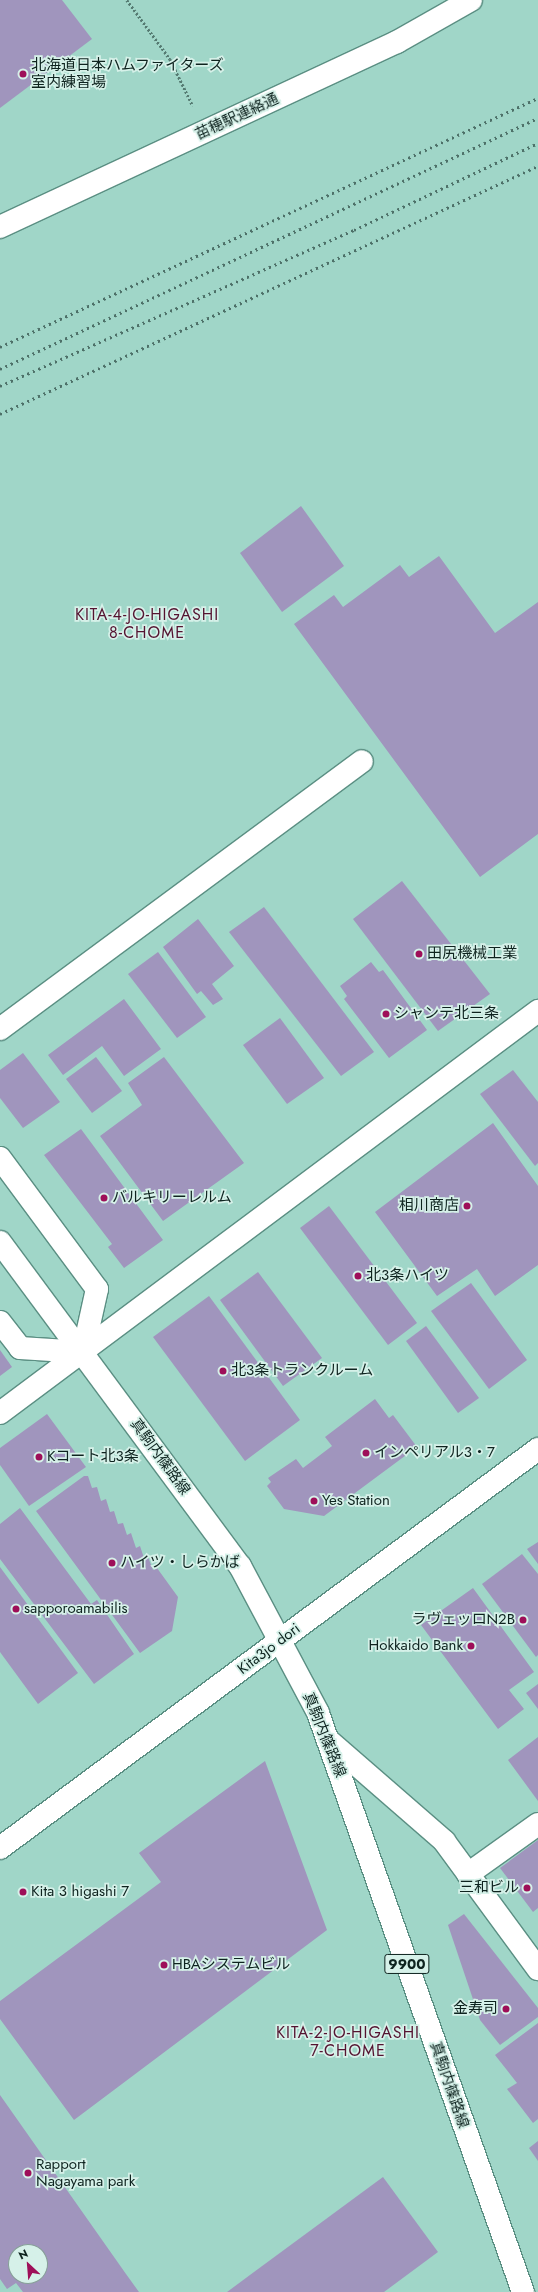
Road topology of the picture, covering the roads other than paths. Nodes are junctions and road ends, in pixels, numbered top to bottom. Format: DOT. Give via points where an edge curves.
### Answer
graph roads {
  1 [pos="471,0"];
  2 [pos="0,227"];
  3 [pos="362,761"];
  4 [pos="538,1011"];
  5 [pos="0,1029"];
  6 [pos="0,1158"];
  7 [pos="0,1242"];
  8 [pos="0,1322"];
  9 [pos="83,1352"];
  10 [pos="0,1413"];
  11 [pos="538,1449"];
  12 [pos="281,1640"];
  13 [pos="328,1740"];
  14 [pos="538,1824"];
  15 [pos="0,1848"];
  16 [pos="468,1874"];
  17 [pos="538,1969"];
  18 [pos="523,2292"];
  1 -- 2 [label="street, 苗穂駅連絡通" via="397,42"];
  3 -- 5 [label="street"];
  4 -- 9 [label="street"];
  6 -- 9 [label="street" via="98,1290"];
  7 -- 9 [label="street, 真駒内篠路線 / 9900"];
  8 -- 9 [label="street" via="20,1348"];
  9 -- 10 [label="street"];
  9 -- 12 [label="street, 真駒内篠路線 / 9900" via="240,1566"];
  11 -- 12 [label="street, Kita3jo dori"];
  12 -- 13 [label="street, 真駒内篠路線 / 9900" via="318,1713"];
  12 -- 15 [label="street, Kita3jo dori"];
  13 -- 16 [label="street" via="444,1841"];
  13 -- 18 [label="street, 真駒内篠路線 / 9900"];
  14 -- 16 [label="street"];
  16 -- 17 [label="street"];
}
